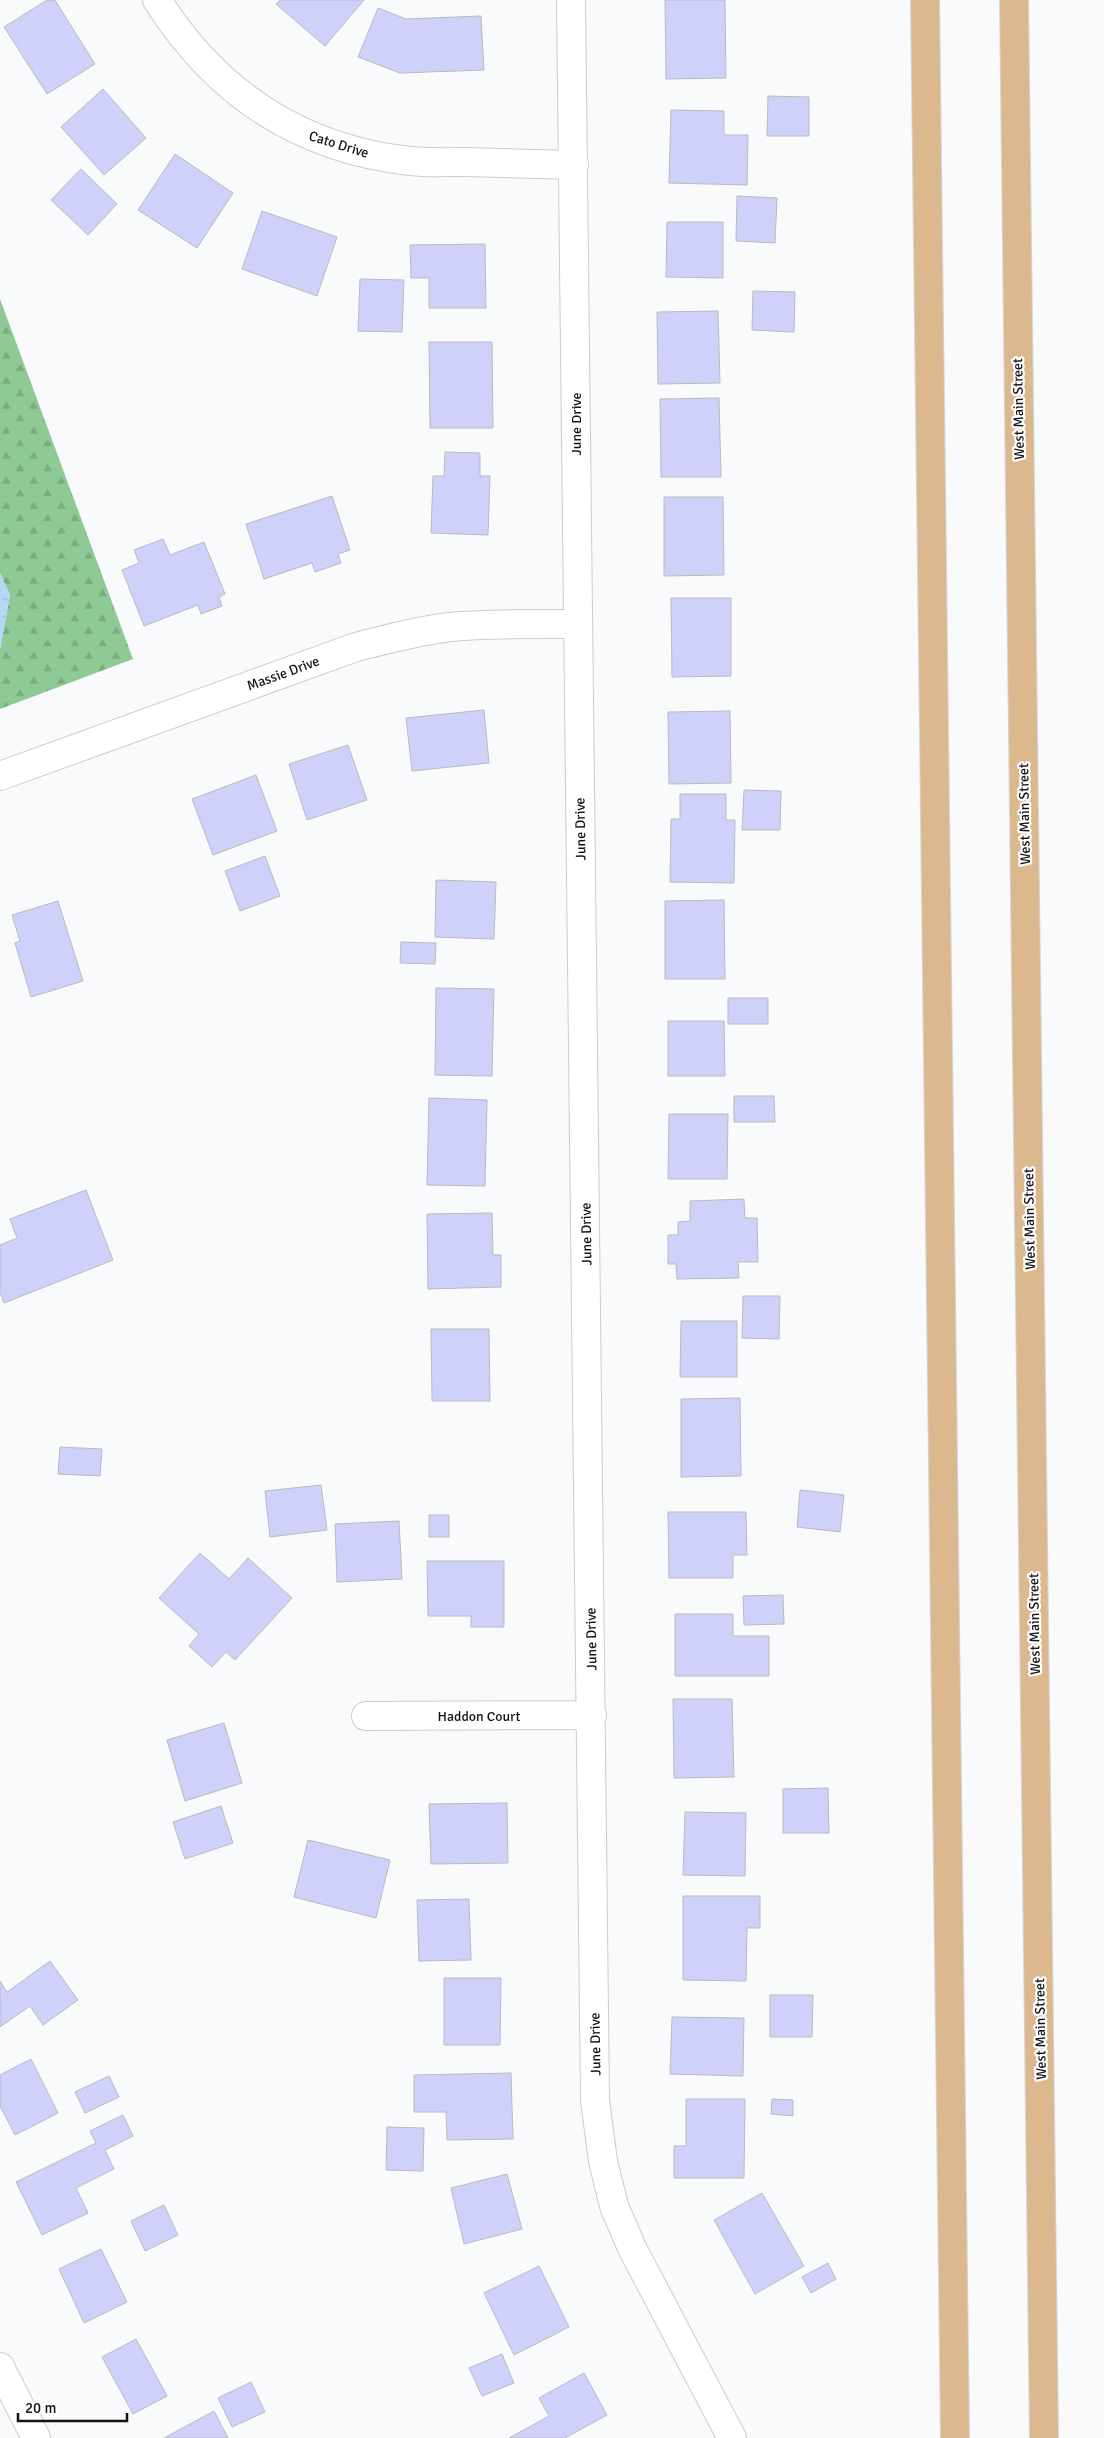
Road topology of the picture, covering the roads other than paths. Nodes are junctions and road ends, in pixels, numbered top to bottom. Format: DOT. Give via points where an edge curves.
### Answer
graph roads {
  1 [pos="157,0"];
  2 [pos="572,0"];
  3 [pos="925,0"];
  4 [pos="1014,0"];
  5 [pos="574,165"];
  6 [pos="578,624"];
  7 [pos="0,776"];
  8 [pos="592,1715"];
  9 [pos="366,1716"];
  10 [pos="0,2367"];
  11 [pos="36,2438"];
  12 [pos="732,2438"];
  13 [pos="955,2438"];
  14 [pos="1044,2438"];
  1 -- 5 [label="street, Cato Drive" via="179,34 210,69 252,104 303,133 363,153 411,161"];
  2 -- 5 [label="street, June Drive"];
  3 -- 13 [label="main road"];
  4 -- 14 [label="main road, West Main Street"];
  5 -- 6 [label="street, June Drive"];
  6 -- 7 [label="street, Massie Drive" via="493,624 450,628 356,647"];
  6 -- 8 [label="street, June Drive"];
  8 -- 9 [label="street, Haddon Court"];
  8 -- 12 [label="street, June Drive" via="595,2100 603,2161 614,2206 632,2248"];
  10 -- 11 [label="street"];
}
